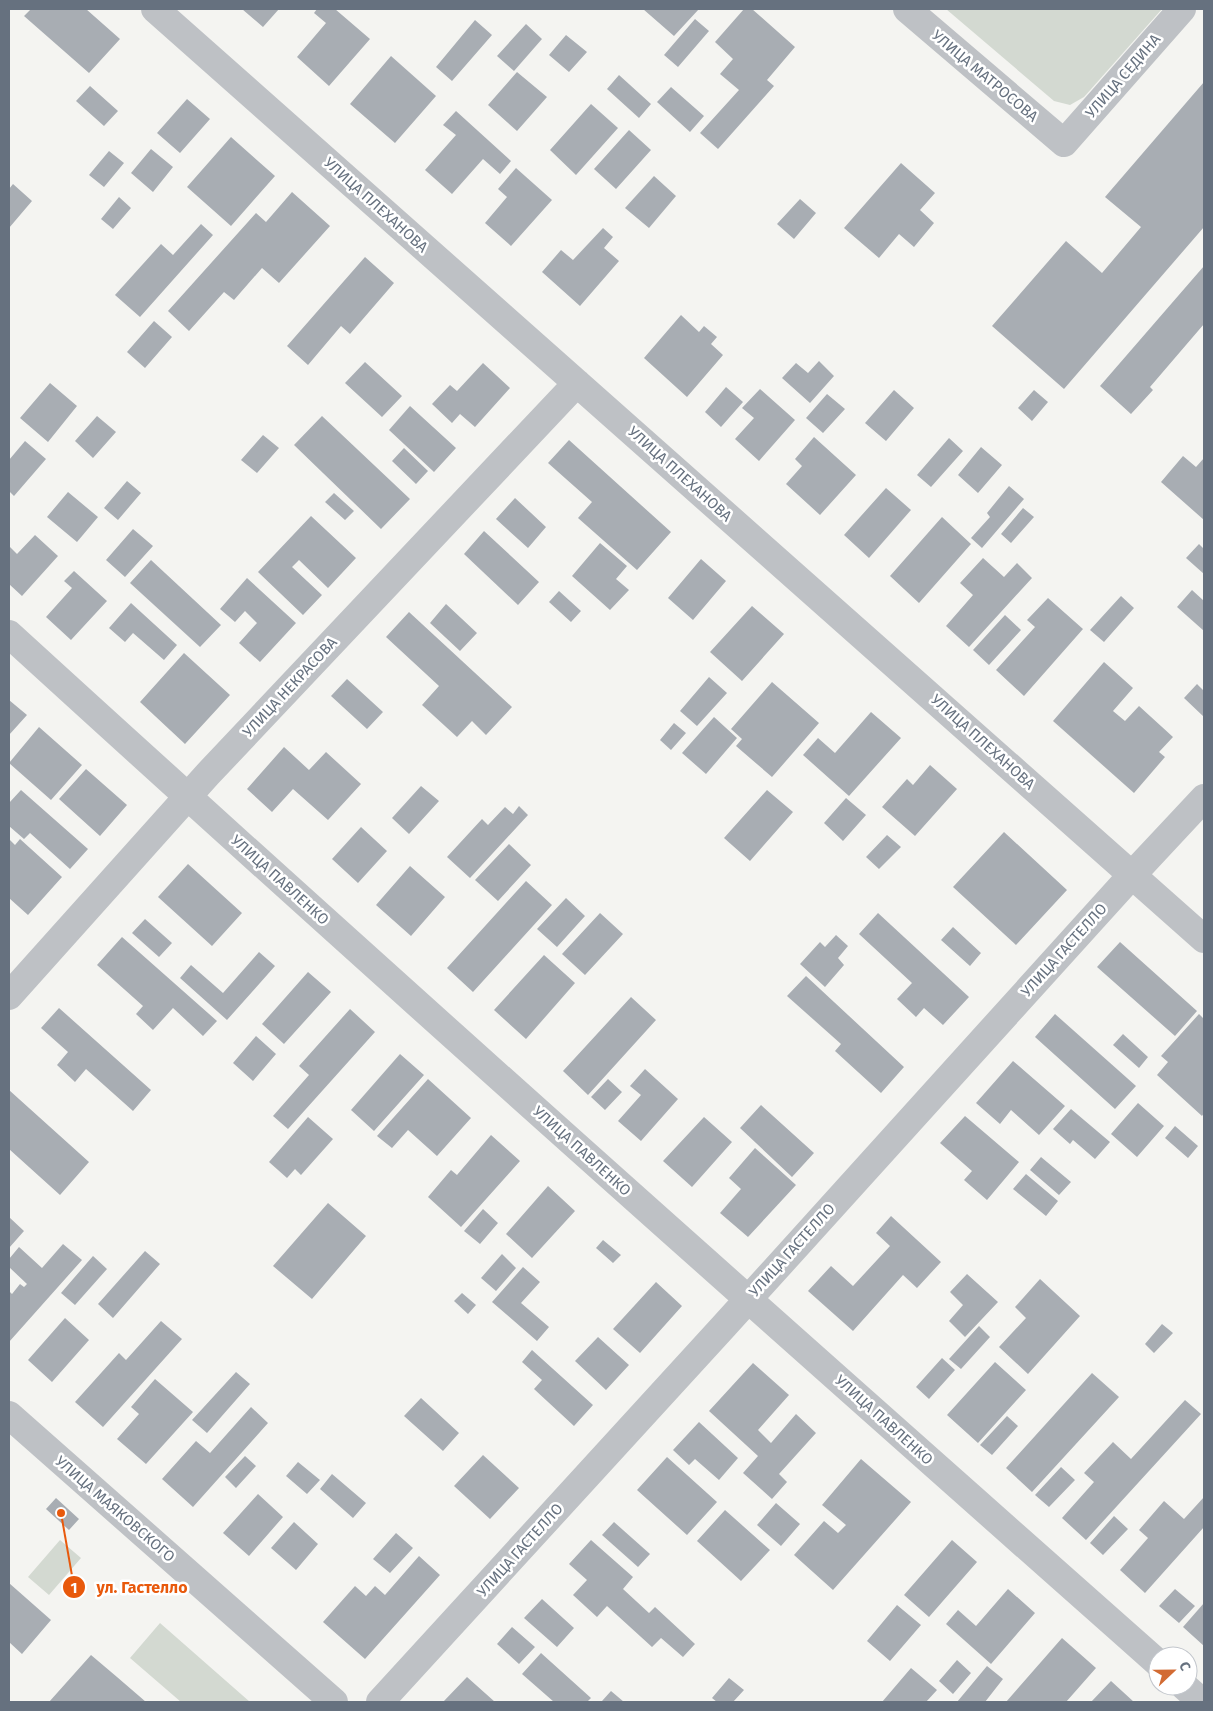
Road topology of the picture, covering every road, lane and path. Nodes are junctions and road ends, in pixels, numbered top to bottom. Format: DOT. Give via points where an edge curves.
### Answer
graph roads {
  1 [pos="155,9"];
  2 [pos="907,9"];
  3 [pos="1182,9"];
  4 [pos="1064,143"];
  5 [pos="577,383"];
  6 [pos="9,634"];
  7 [pos="187,797"];
  8 [pos="1204,798"];
  9 [pos="1132,874"];
  10 [pos="1204,938"];
  11 [pos="9,996"];
  12 [pos="748,1300"];
  13 [pos="9,1416"];
  14 [pos="1148,1654"];
  15 [pos="334,1702"];
  16 [pos="380,1702"];
  1 -- 5 [label="street, УЛИЦА ПЛЕХАНОВА"];
  2 -- 4 [label="street, УЛИЦА МАТРОСОВА"];
  3 -- 4 [label="street, УЛИЦА СЕДИНА"];
  5 -- 7 [label="street, УЛИЦА НЕКРАСОВА"];
  5 -- 9 [label="street, УЛИЦА ПЛЕХАНОВА"];
  6 -- 7 [label="street, УЛИЦА ПАВЛЕНКО"];
  7 -- 11 [label="street, УЛИЦА НЕКРАСОВА"];
  7 -- 12 [label="street, УЛИЦА ПАВЛЕНКО"];
  8 -- 9 [label="street, УЛИЦА ГАСТЕЛЛО"];
  9 -- 10 [label="street, УЛИЦА ПЛЕХАНОВА"];
  9 -- 12 [label="street, УЛИЦА ГАСТЕЛЛО"];
  12 -- 14 [label="street, УЛИЦА ПАВЛЕНКО"];
  12 -- 16 [label="street, УЛИЦА ГАСТЕЛЛО"];
  13 -- 15 [label="street, УЛИЦА МАЯКОВСКОГО"];
}
